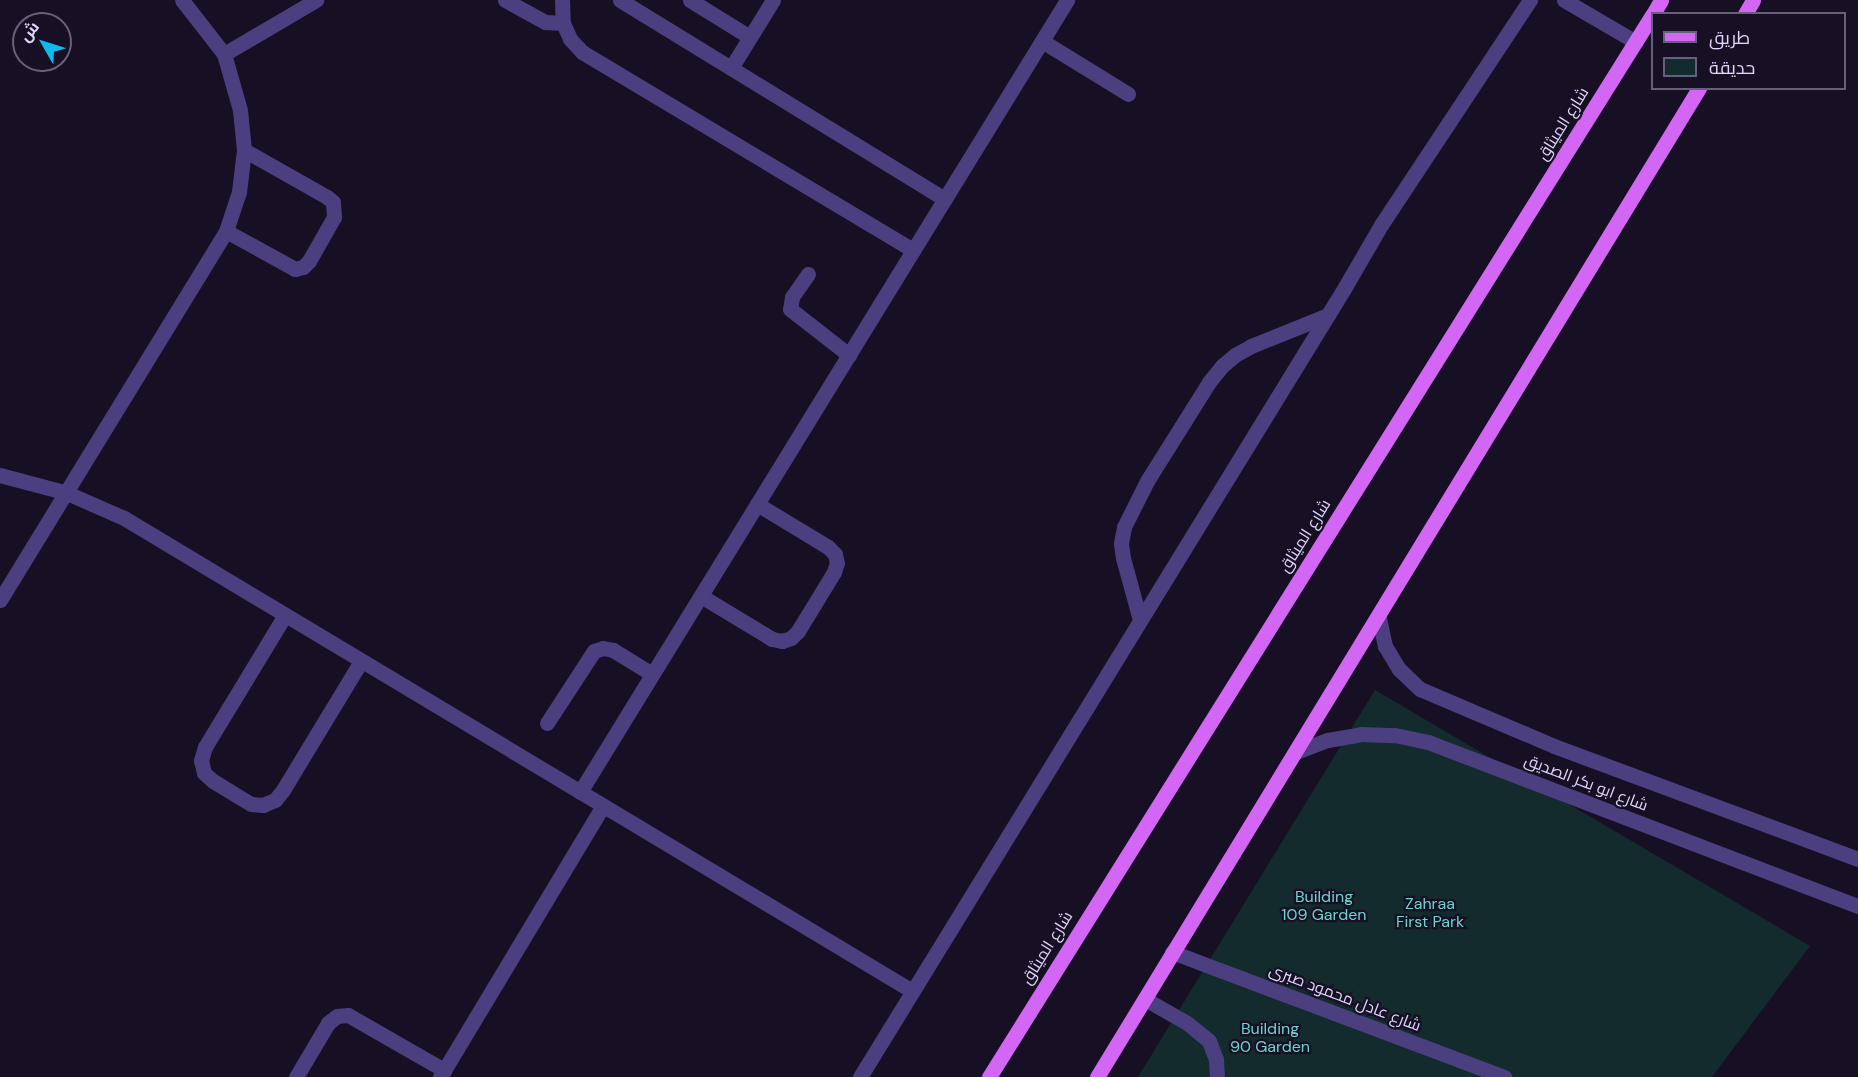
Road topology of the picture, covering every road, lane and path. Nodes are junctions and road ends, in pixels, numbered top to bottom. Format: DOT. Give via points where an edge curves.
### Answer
graph roads {
  1 [pos="182,0"];
  2 [pos="316,0"];
  3 [pos="505,0"];
  4 [pos="562,0"];
  5 [pos="620,0"];
  6 [pos="690,0"];
  7 [pos="773,0"];
  8 [pos="1067,0"];
  9 [pos="1530,0"];
  10 [pos="1564,0"];
  11 [pos="1651,17"];
  12 [pos="563,22"];
  13 [pos="750,37"];
  14 [pos="1041,41"];
  15 [pos="1636,42"];
  16 [pos="224,54"];
  17 [pos="731,68"];
  18 [pos="1698,90"];
  19 [pos="1128,94"];
  20 [pos="244,150"];
  21 [pos="945,199"];
  22 [pos="226,231"];
  23 [pos="913,250"];
  24 [pos="808,274"];
  25 [pos="1328,315"];
  26 [pos="849,355"];
  27 [pos="0,475"];
  28 [pos="67,493"];
  29 [pos="757,504"];
  30 [pos="701,596"];
  31 [pos="0,600"];
  32 [pos="285,615"];
  33 [pos="1379,618"];
  34 [pos="1140,620"];
  35 [pos="361,661"];
  36 [pos="652,674"];
  37 [pos="547,723"];
  38 [pos="1296,752"];
  39 [pos="580,792"];
  40 [pos="603,806"];
  41 [pos="1858,859"];
  42 [pos="1858,906"];
  43 [pos="1173,952"];
  44 [pos="912,991"];
  45 [pos="1145,999"];
  46 [pos="442,1074"];
  47 [pos="1483,1074"];
  48 [pos="296,1077"];
  49 [pos="860,1077"];
  50 [pos="989,1077"];
  51 [pos="1097,1077"];
  52 [pos="1217,1077"];
  53 [pos="1504,1077"];
  1 -- 16 [label="street"];
  2 -- 16 [label="street"];
  3 -- 12 [label="street" via="545,22"];
  4 -- 12 [label="street"];
  5 -- 17 [label="street"];
  6 -- 13 [label="street"];
  7 -- 13 [label="street"];
  8 -- 14 [label="street"];
  9 -- 25 [label="street" via="1381,225"];
  10 -- 15 [label="street"];
  11 -- 15 [label="main road, شارع الميثاق"];
  12 -- 23 [label="street" via="570,39 582,52"];
  13 -- 17 [label="street"];
  14 -- 19 [label="street"];
  14 -- 21 [label="street"];
  15 -- 50 [label="main road, شارع الميثاق"];
  16 -- 20 [label="street" via="240,110"];
  17 -- 21 [label="street"];
  18 -- 33 [label="main road"];
  20 -- 22 [label="street" via="239,192"];
  20 -- 22 [label="street" via="327,197 333,202 334,217 309,261 295,269"];
  21 -- 23 [label="street"];
  22 -- 28 [label="street"];
  23 -- 26 [label="street"];
  24 -- 26 [label="street" via="792,297 790,309"];
  25 -- 34 [label="street"];
  25 -- 34 [label="street" via="1235,354 1209,381 1147,481 1124,527 1121,543"];
  26 -- 29 [label="street"];
  27 -- 28 [label="street"];
  28 -- 31 [label="street"];
  28 -- 32 [label="street" via="124,518"];
  29 -- 30 [label="street"];
  29 -- 30 [label="street" via="835,554 834,572 822,592 798,631 782,641 772,639"];
  30 -- 36 [label="street"];
  32 -- 35 [label="street"];
  32 -- 35 [label="street" via="205,747 201,760 204,773 213,782 251,804 275,800"];
  33 -- 38 [label="main road"];
  33 -- 41 [label="street, شارع ابو بكر الصديق" via="1385,646 1420,689 1554,746"];
  34 -- 44 [label="street"];
  35 -- 39 [label="street"];
  36 -- 37 [label="street" via="613,650 594,651"];
  36 -- 39 [label="street"];
  38 -- 42 [label="street, شارع ابو بكر الصديق" via="1328,740 1361,734 1395,735 1428,742"];
  38 -- 43 [label="main road"];
  39 -- 40 [label="street"];
  40 -- 44 [label="street"];
  40 -- 46 [label="street"];
  43 -- 45 [label="main road"];
  43 -- 47 [label="street, شارع عادل محمود صبرى"];
  44 -- 49 [label="street"];
  45 -- 51 [label="main road"];
  45 -- 52 [label="street" via="1209,1041"];
  46 -- 48 [label="street" via="348,1015 337,1016 328,1023"];
  47 -- 53 [label="street, شارع عادل محمود صبرى"];
}
